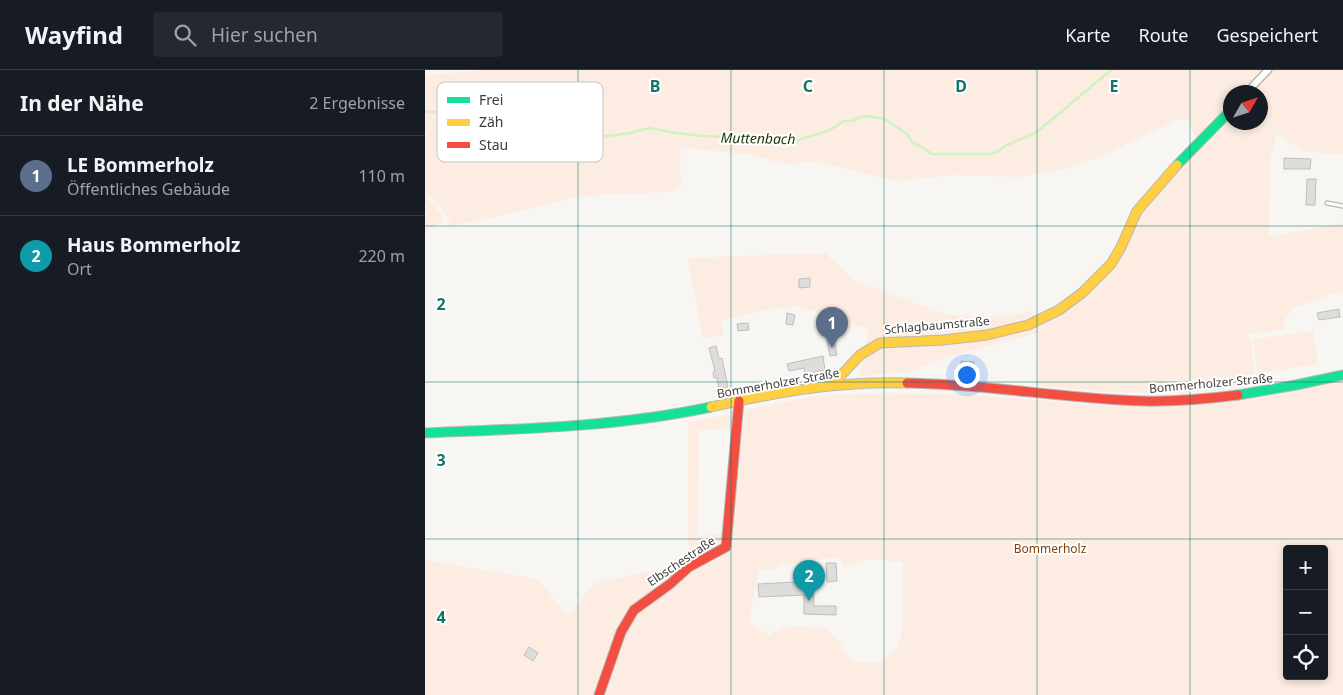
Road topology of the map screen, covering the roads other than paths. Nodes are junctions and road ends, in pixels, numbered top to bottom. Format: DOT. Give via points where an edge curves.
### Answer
graph roads {
  1 [pos="1268,70"];
  2 [pos="1254,85"];
  3 [pos="1223,118"];
  4 [pos="1327,202"];
  5 [pos="1343,206"];
  6 [pos="1343,375"];
  7 [pos="833,384"];
  8 [pos="739,402"];
  9 [pos="425,433"];
  10 [pos="599,695"];
  1 -- 2 [label="street"];
  3 -- 7 [label="main road, Schlagbaumstraße" via="1143,203 1114,260 1086,290 1063,308 1046,318 981,336 871,345"];
  4 -- 5 [label="lane"];
  6 -- 7 [label="main road, Bommerholzer Straße" via="1249,394 1156,402 945,384"];
  7 -- 8 [label="main road, Bommerholzer Straße"];
  8 -- 9 [label="main road, Bommerholzer Straße" via="613,423"];
  8 -- 10 [label="main road, Elbschestraße" via="726,547 689,568 634,610 621,632"];
}
